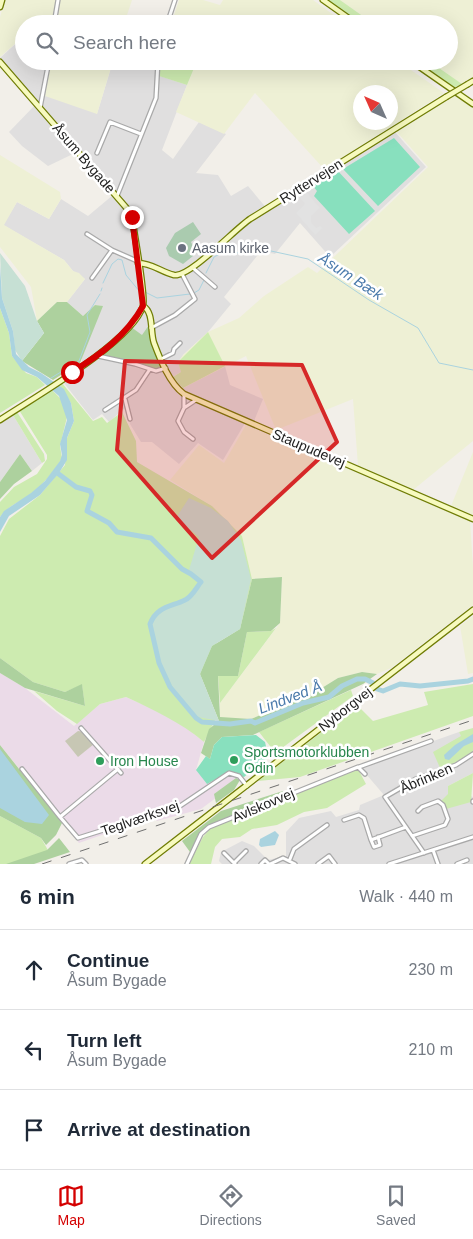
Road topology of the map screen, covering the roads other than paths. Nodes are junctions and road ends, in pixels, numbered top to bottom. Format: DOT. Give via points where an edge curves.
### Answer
graph roads {
  1 [pos="2,0"];
  2 [pos="58,0"];
  3 [pos="175,0"];
  4 [pos="323,0"];
  5 [pos="0,7"];
  6 [pos="56,15"];
  7 [pos="170,15"];
  8 [pos="345,15"];
  9 [pos="0,62"];
  10 [pos="47,70"];
  11 [pos="158,70"];
  12 [pos="425,70"];
  13 [pos="471,82"];
  14 [pos="473,104"];
  15 [pos="40,108"];
  16 [pos="141,134"];
  17 [pos="97,153"];
  18 [pos="117,196"];
  19 [pos="87,234"];
  20 [pos="112,250"];
  21 [pos="138,262"];
  22 [pos="193,268"];
  23 [pos="182,274"];
  24 [pos="92,278"];
  25 [pos="215,287"];
  26 [pos="143,306"];
  27 [pos="151,328"];
  28 [pos="180,343"];
  29 [pos="98,356"];
  30 [pos="161,359"];
  31 [pos="166,368"];
  32 [pos="150,369"];
  33 [pos="184,394"];
  34 [pos="125,399"];
  35 [pos="196,399"];
  36 [pos="184,408"];
  37 [pos="105,410"];
  38 [pos="130,419"];
  39 [pos="0,420"];
  40 [pos="193,439"];
  41 [pos="473,519"];
  42 [pos="473,610"];
  43 [pos="81,728"];
  44 [pos="431,741"];
  45 [pos="473,754"];
  46 [pos="358,767"];
  47 [pos="22,769"];
  48 [pos="118,769"];
  49 [pos="122,774"];
  50 [pos="365,774"];
  51 [pos="246,786"];
  52 [pos="418,811"];
  53 [pos="60,817"];
  54 [pos="344,820"];
  55 [pos="327,825"];
  56 [pos="406,827"];
  57 [pos="412,836"];
  58 [pos="378,837"];
  59 [pos="473,837"];
  60 [pos="371,840"];
  61 [pos="433,850"];
  62 [pos="246,851"];
  63 [pos="224,853"];
  64 [pos="424,853"];
  65 [pos="290,859"];
  66 [pos="467,860"];
  67 [pos="234,863"];
  68 [pos="69,864"];
  69 [pos="85,864"];
  70 [pos="145,864"];
  71 [pos="186,864"];
  72 [pos="261,864"];
  73 [pos="269,864"];
  74 [pos="295,864"];
  75 [pos="319,864"];
  76 [pos="335,864"];
  77 [pos="389,864"];
  78 [pos="437,864"];
  79 [pos="457,864"];
  1 -- 5 [label="street"];
  2 -- 6 [label="street"];
  3 -- 7 [label="street"];
  4 -- 8 [label="street"];
  9 -- 15 [label="street, Åsum Bygade"];
  10 -- 15 [label="street"];
  11 -- 16 [label="street" via="156,98"];
  12 -- 14 [label="street"];
  13 -- 22 [label="street, Ryttervejen, bridge" via="250,219"];
  15 -- 18 [label="street, Åsum Bygade"];
  16 -- 17 [label="street" via="110,122"];
  16 -- 18 [label="street"];
  18 -- 21 [label="street, Åsum Bygade" via="132,217"];
  19 -- 20 [label="street"];
  20 -- 21 [label="street"];
  20 -- 24 [label="street"];
  21 -- 23 [label="street" via="174,275"];
  21 -- 26 [label="street, Åsum Bygade"];
  22 -- 23 [label="street, Ryttervejen"];
  22 -- 25 [label="street"];
  23 -- 27 [label="street" via="194,301 159,326"];
  26 -- 27 [label="street, Staupudevej" via="148,310"];
  26 -- 29 [label="street" via="120,337"];
  27 -- 30 [label="street, Staupudevej"];
  28 -- 30 [label="street" via="173,354"];
  29 -- 32 [label="street"];
  29 -- 39 [label="street"];
  30 -- 31 [label="street, Staupudevej"];
  31 -- 32 [label="street" via="158,372"];
  31 -- 33 [label="street, Staupudevej" via="173,384"];
  32 -- 34 [label="street" via="140,385"];
  33 -- 35 [label="street, Staupudevej"];
  33 -- 36 [label="street"];
  34 -- 37 [label="street"];
  34 -- 38 [label="street"];
  35 -- 36 [label="street"];
  35 -- 41 [label="street, Staupudevej"];
  36 -- 40 [label="street" via="178,421"];
  42 -- 51 [label="street, Nyborgvej"];
  43 -- 48 [label="street"];
  44 -- 46 [label="street, Avlskovvej"];
  45 -- 56 [label="street, Åbrinken" via="456,765 416,779 385,797"];
  46 -- 50 [label="street"];
  46 -- 71 [label="street, Avlskovvej" via="209,827 201,834"];
  47 -- 53 [label="street, Teglværksvej"];
  48 -- 49 [label="street"];
  48 -- 53 [label="street"];
  51 -- 53 [label="street, Teglværksvej" via="239,776 229,773 180,806 80,838"];
  51 -- 70 [label="street, Nyborgvej"];
  52 -- 57 [label="street, Åbrinken" via="438,802 448,819 445,825"];
  54 -- 60 [label="street" via="359,815 364,818"];
  55 -- 65 [label="street" via="294,849"];
  56 -- 57 [label="street, Åbrinken"];
  56 -- 58 [label="street"];
  57 -- 64 [label="street, Åbrinken"];
  58 -- 60 [label="street"];
  58 -- 60 [label="street" via="380,845 374,846"];
  59 -- 61 [label="street"];
  61 -- 64 [label="street"];
  61 -- 78 [label="street"];
  62 -- 67 [label="street"];
  63 -- 67 [label="street"];
  64 -- 77 [label="street"];
  65 -- 73 [label="street" via="273,859"];
  65 -- 74 [label="street"];
  66 -- 79 [label="street"];
  68 -- 69 [label="street" via="82,860"];
  72 -- 73 [label="street" via="265,860"];
  75 -- 76 [label="street" via="329,856"];
}
